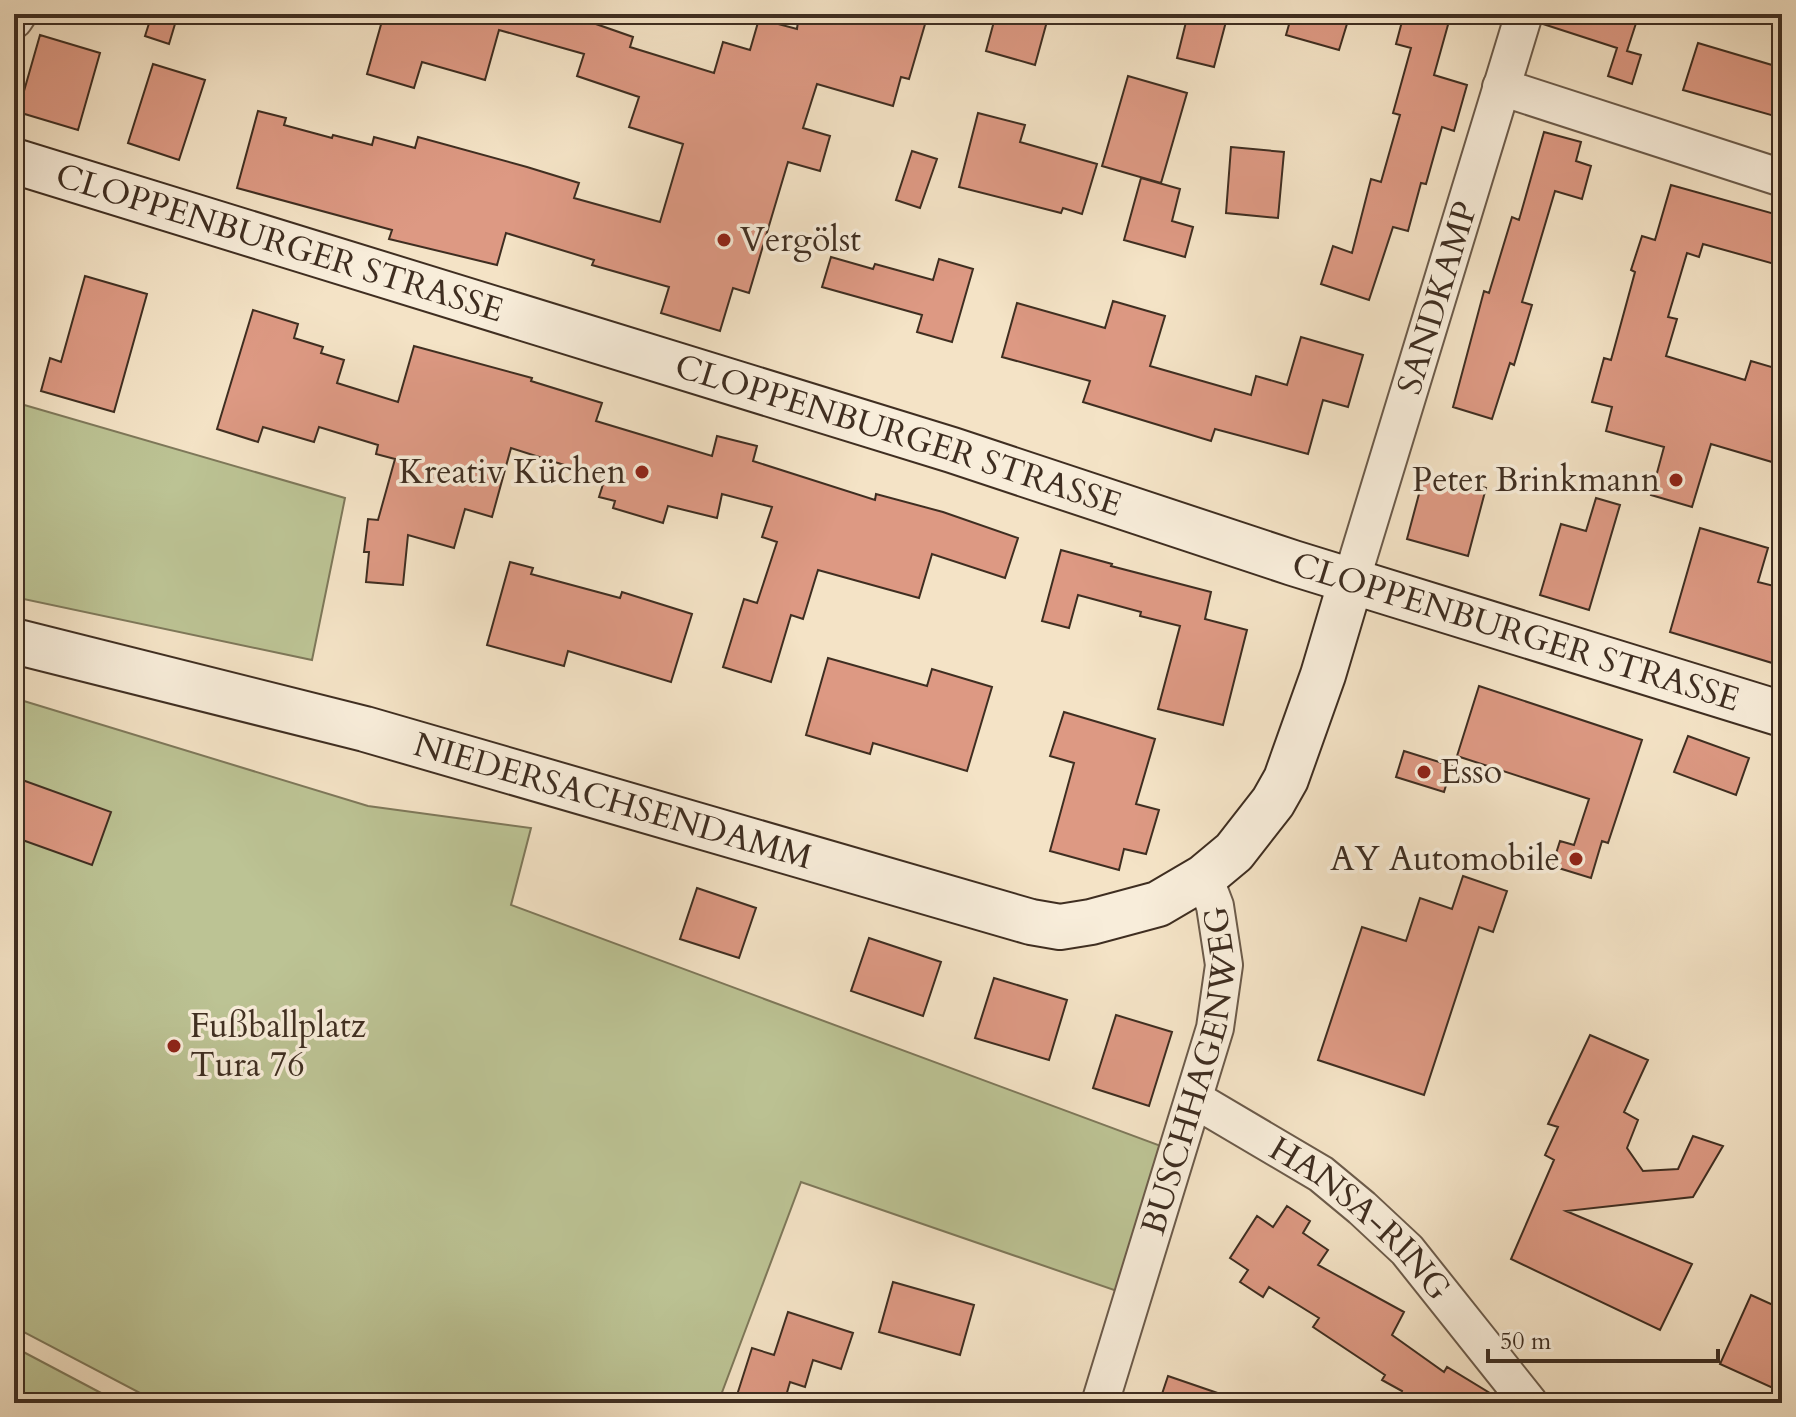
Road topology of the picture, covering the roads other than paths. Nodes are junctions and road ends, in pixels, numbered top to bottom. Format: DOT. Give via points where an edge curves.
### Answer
graph roads {
  1 [pos="18,14"];
  2 [pos="1524,14"];
  3 [pos="14,20"];
  4 [pos="1501,87"];
  5 [pos="14,161"];
  6 [pos="1782,178"];
  7 [pos="1351,581"];
  8 [pos="14,641"];
  9 [pos="1782,714"];
  10 [pos="1204,877"];
  11 [pos="1194,1099"];
  12 [pos="1100,1403"];
  13 [pos="1529,1403"];
  1 -- 3 [label="street"];
  2 -- 4 [label="street, SANDKAMP"];
  4 -- 6 [label="street"];
  4 -- 7 [label="street, SANDKAMP"];
  5 -- 7 [label="main road, CLOPPENBURGER STRASSE" via="952,450"];
  7 -- 9 [label="main road, CLOPPENBURGER STRASSE"];
  7 -- 10 [label="main road, BUSCHHAGENWEG" via="1286,779 1234,852"];
  8 -- 10 [label="main road, NIEDERSACHSENDAMM" via="365,729 1031,922 1060,927 1122,914 1158,904"];
  10 -- 11 [label="street, BUSCHHAGENWEG" via="1215,906 1224,965 1215,1028"];
  11 -- 12 [label="street, BUSCHHAGENWEG"];
  11 -- 13 [label="street, HANSA-RING" via="1321,1174 1407,1250"];
}
